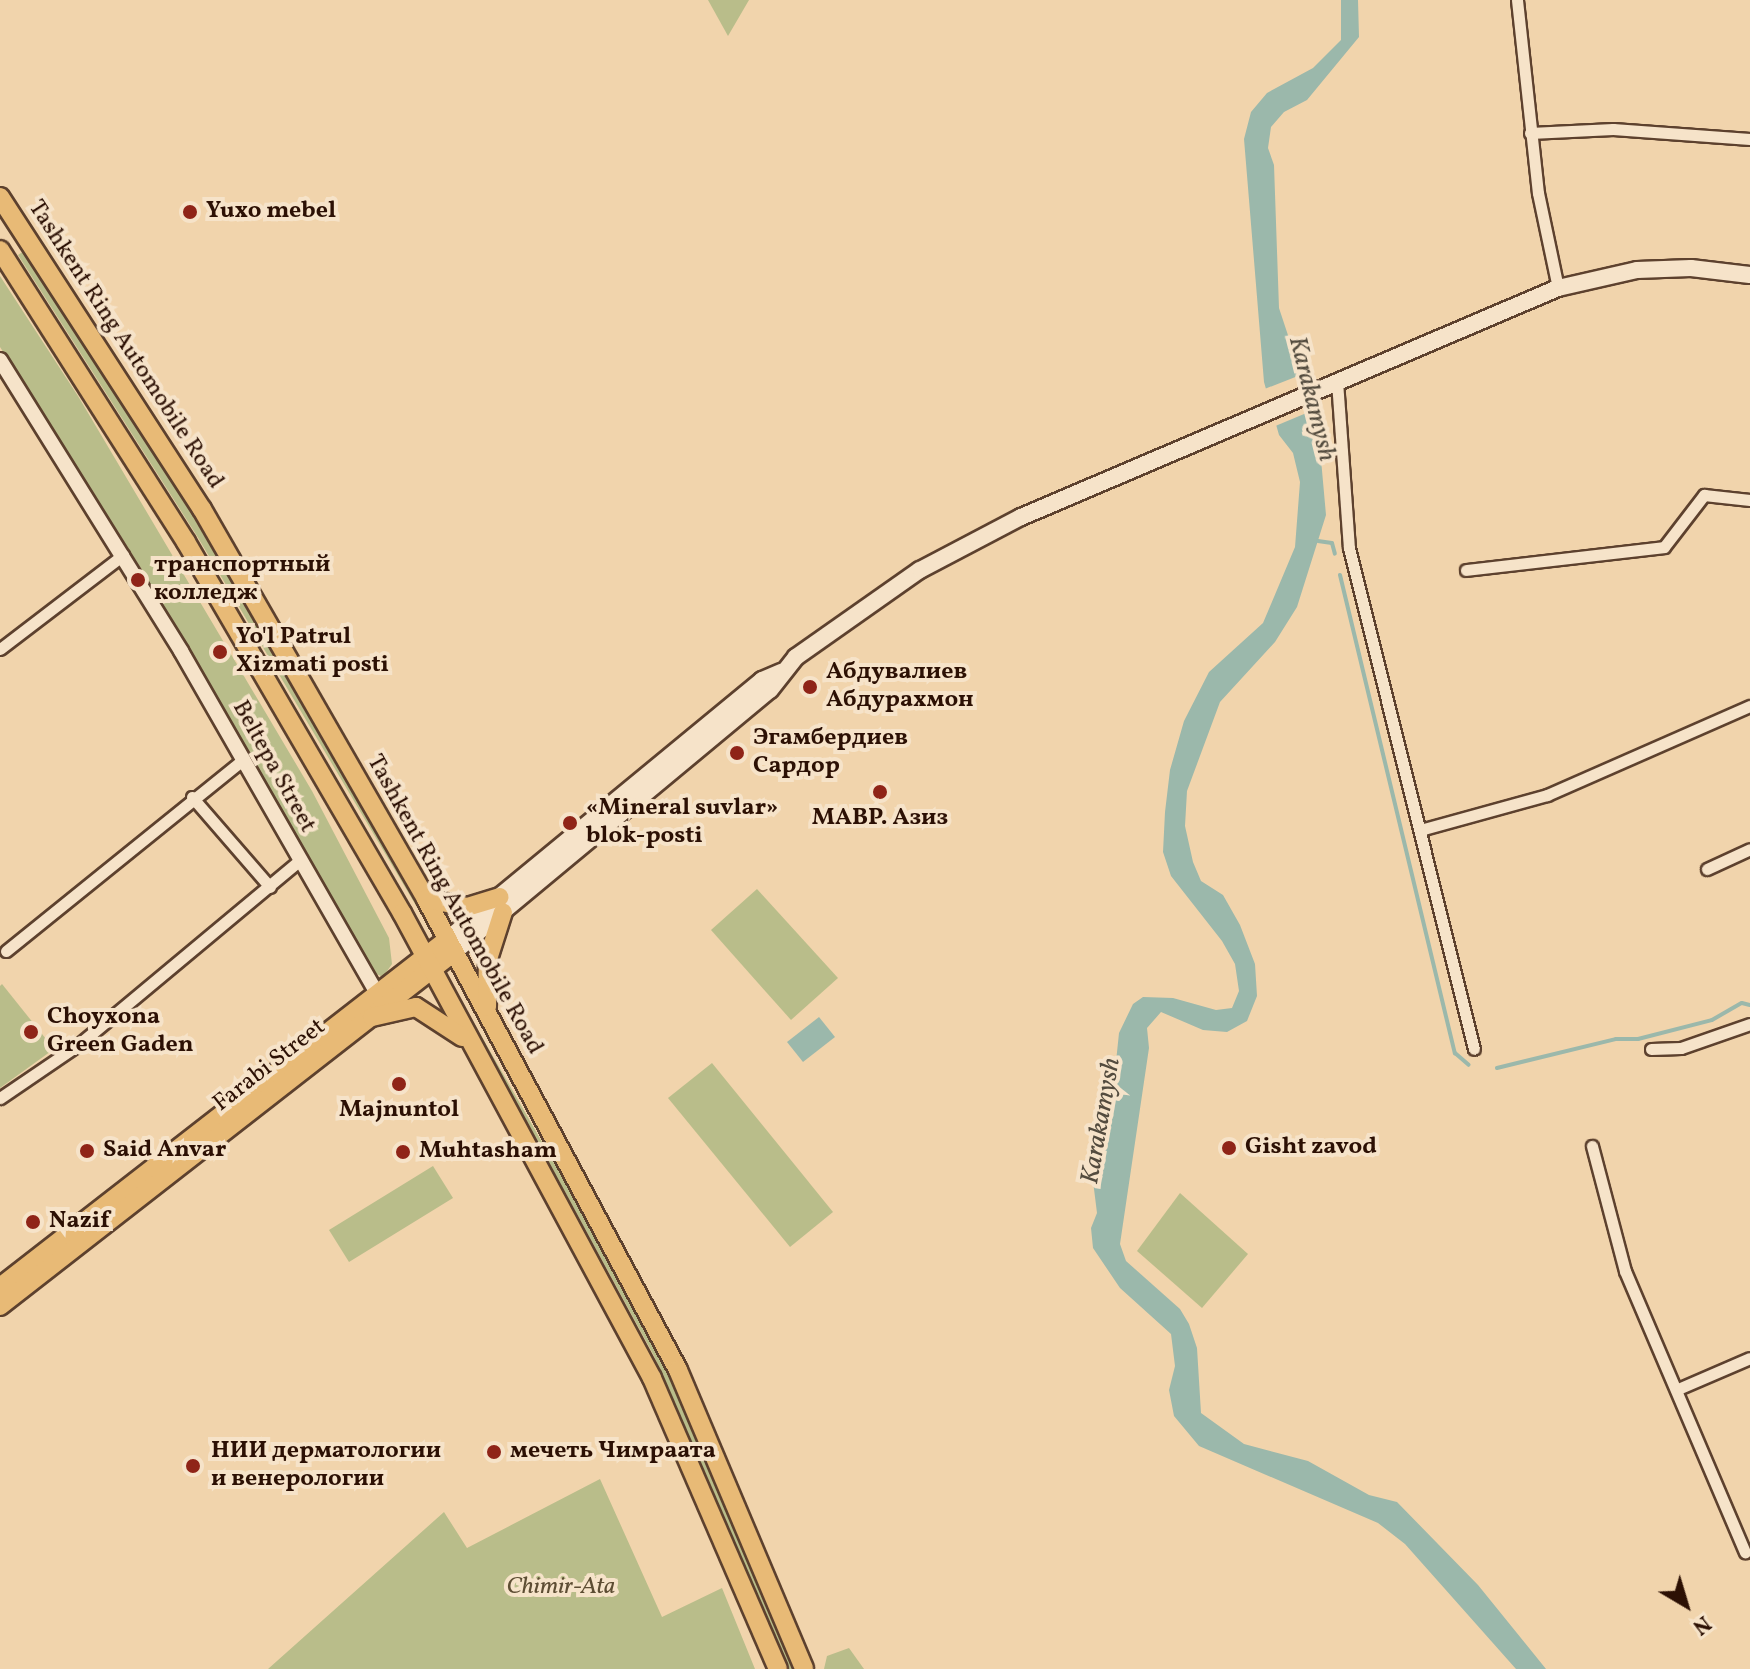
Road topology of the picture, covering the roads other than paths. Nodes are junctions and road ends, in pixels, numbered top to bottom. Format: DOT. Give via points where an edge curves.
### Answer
graph roads {
  1 [pos="1517,0"];
  2 [pos="1530,133"];
  3 [pos="1750,139"];
  4 [pos="0,197"];
  5 [pos="18,225"];
  6 [pos="0,243"];
  7 [pos="0,250"];
  8 [pos="1750,275"];
  9 [pos="1558,288"];
  10 [pos="0,360"];
  11 [pos="1337,381"];
  12 [pos="1750,500"];
  13 [pos="123,555"];
  14 [pos="1466,570"];
  15 [pos="0,649"];
  16 [pos="1750,706"];
  17 [pos="244,759"];
  18 [pos="192,797"];
  19 [pos="1420,830"];
  20 [pos="1750,849"];
  21 [pos="300,860"];
  22 [pos="1707,869"];
  23 [pos="270,887"];
  24 [pos="426,899"];
  25 [pos="501,904"];
  26 [pos="451,945"];
  27 [pos="6,951"];
  28 [pos="428,963"];
  29 [pos="378,995"];
  30 [pos="487,1014"];
  31 [pos="372,1017"];
  32 [pos="1750,1024"];
  33 [pos="473,1047"];
  34 [pos="1474,1049"];
  35 [pos="1651,1049"];
  36 [pos="0,1098"];
  37 [pos="1592,1146"];
  38 [pos="0,1287"];
  39 [pos="0,1306"];
  40 [pos="1750,1358"];
  41 [pos="1678,1389"];
  42 [pos="1745,1552"];
  43 [pos="778,1669"];
  44 [pos="804,1669"];
  1 -- 2 [label="street"];
  2 -- 3 [label="street" via="1613,129"];
  2 -- 9 [label="street"];
  4 -- 5 [label="main road, Tashkent Ring Automobile Road"];
  5 -- 6 [label="main road" via="13,241"];
  5 -- 24 [label="main road, Tashkent Ring Automobile Road" via="202,509"];
  7 -- 28 [label="main road, Tashkent Ring Automobile Road" via="179,529"];
  8 -- 9 [label="main road" via="1655,269"];
  9 -- 11 [label="main road"];
  10 -- 13 [label="street, Beltepa Street"];
  11 -- 19 [label="street" via="1349,548"];
  11 -- 25 [label="main road" via="1021,517 920,570 853,614 781,672 770,690"];
  12 -- 14 [label="street" via="1704,495 1664,547"];
  13 -- 15 [label="street"];
  13 -- 17 [label="street, Beltepa Street"];
  16 -- 19 [label="street" via="1547,795"];
  17 -- 18 [label="street"];
  17 -- 21 [label="street, Beltepa Street"];
  18 -- 23 [label="street"];
  18 -- 27 [label="street"];
  19 -- 34 [label="street"];
  20 -- 22 [label="street"];
  21 -- 23 [label="street"];
  21 -- 29 [label="street, Beltepa Street"];
  23 -- 36 [label="street" via="78,1045"];
  24 -- 25 [label="main road" via="467,907"];
  24 -- 26 [label="main road, Tashkent Ring Automobile Road"];
  25 -- 26 [label="main road"];
  25 -- 30 [label="main road" via="488,959"];
  26 -- 28 [label="main road, Farabi Street"];
  26 -- 30 [label="main road, Tashkent Ring Automobile Road"];
  28 -- 29 [label="main road, Farabi Street"];
  28 -- 31 [label="main road, Farabi Street"];
  28 -- 33 [label="main road, Tashkent Ring Automobile Road"];
  29 -- 38 [label="main road, Farabi Street"];
  30 -- 44 [label="main road, Tashkent Ring Automobile Road" via="678,1370"];
  31 -- 33 [label="main road" via="416,1007 437,1016"];
  31 -- 39 [label="main road, Farabi Street"];
  32 -- 35 [label="street" via="1681,1048"];
  33 -- 43 [label="main road, Tashkent Ring Automobile Road" via="675,1425"];
  37 -- 41 [label="street" via="1625,1271"];
  40 -- 41 [label="street"];
  41 -- 42 [label="street"];
}
